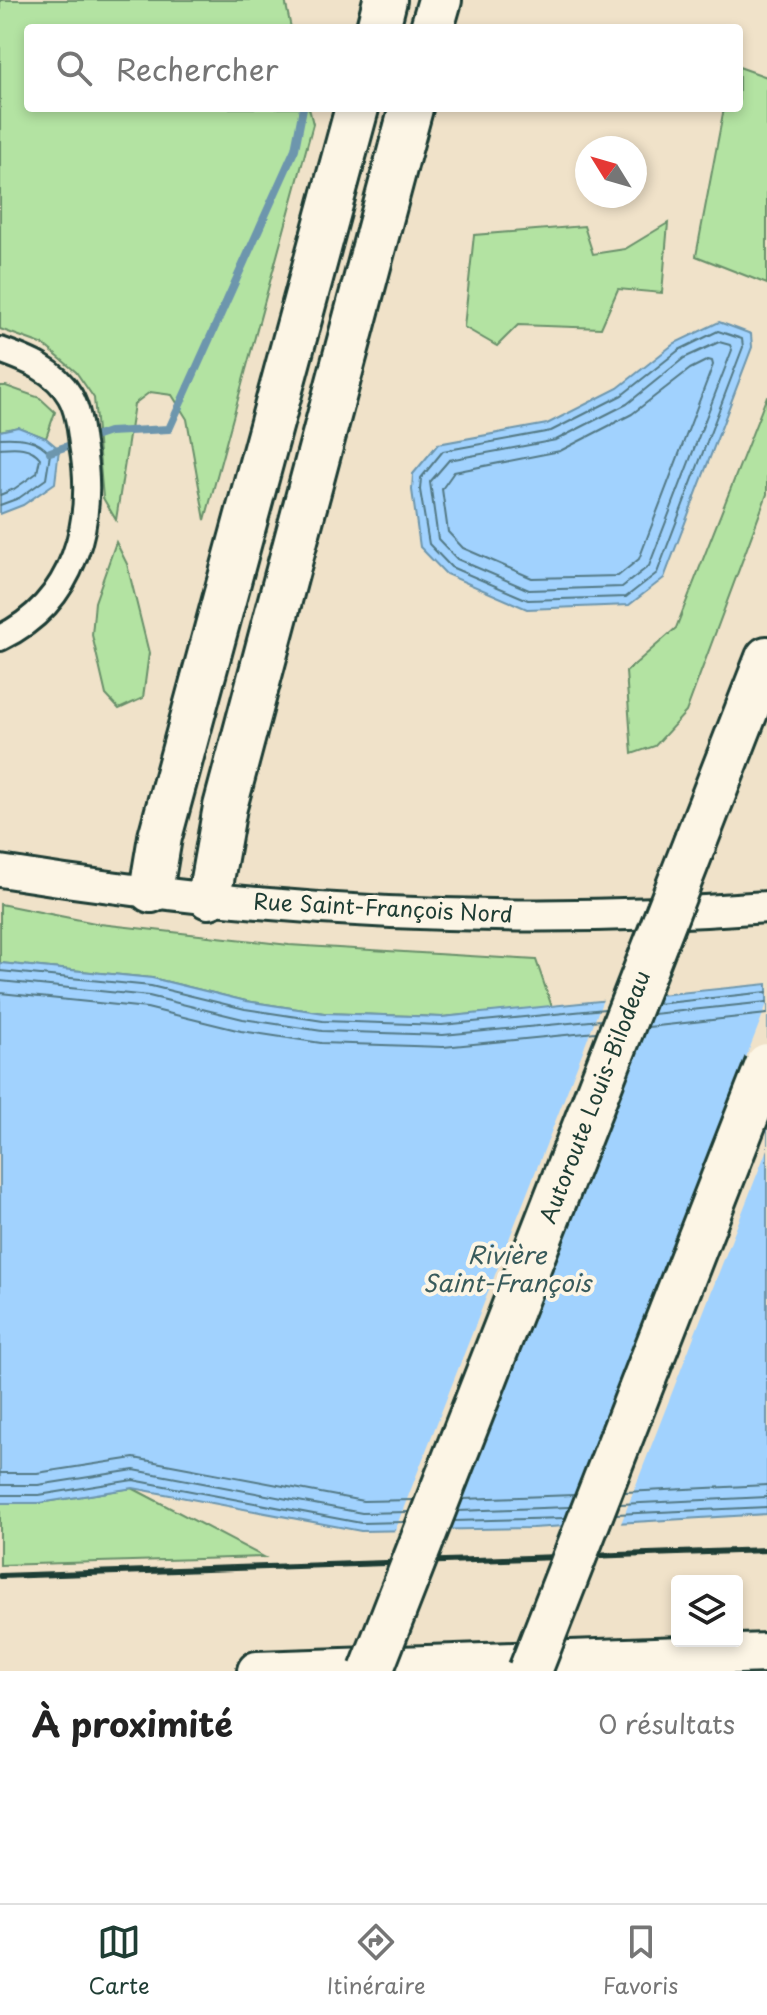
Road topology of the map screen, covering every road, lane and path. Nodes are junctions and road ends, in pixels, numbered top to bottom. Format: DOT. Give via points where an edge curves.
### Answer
graph roads {
  1 [pos="385,0"];
  2 [pos="440,0"];
  3 [pos="379,24"];
  4 [pos="433,24"];
  5 [pos="356,112"];
  6 [pos="410,112"];
  7 [pos="0,350"];
  8 [pos="0,638"];
  9 [pos="767,658"];
  10 [pos="0,871"];
  11 [pos="151,891"];
  12 [pos="209,897"];
  13 [pos="767,907"];
  14 [pos="767,1065"];
  15 [pos="767,1653"];
  16 [pos="257,1671"];
  17 [pos="371,1671"];
  18 [pos="530,1671"];
  1 -- 3 [label="highway"];
  2 -- 4 [label="highway"];
  5 -- 11 [label="highway" via="160,837"];
  6 -- 12 [label="highway" via="225,807"];
  7 -- 8 [label="street" via="43,368 59,382 77,413 86,464 83,536 67,576 31,619"];
  9 -- 17 [label="highway, Autoroute Louis-Bilodeau, bridge"];
  10 -- 11 [label="street, Rue Saint-François Nord"];
  11 -- 12 [label="street, Rue Saint-François Nord"];
  12 -- 13 [label="street, Rue Saint-François Nord" via="439,913 636,914"];
  14 -- 18 [label="highway, bridge"];
  15 -- 16 [label="main road"];
}
